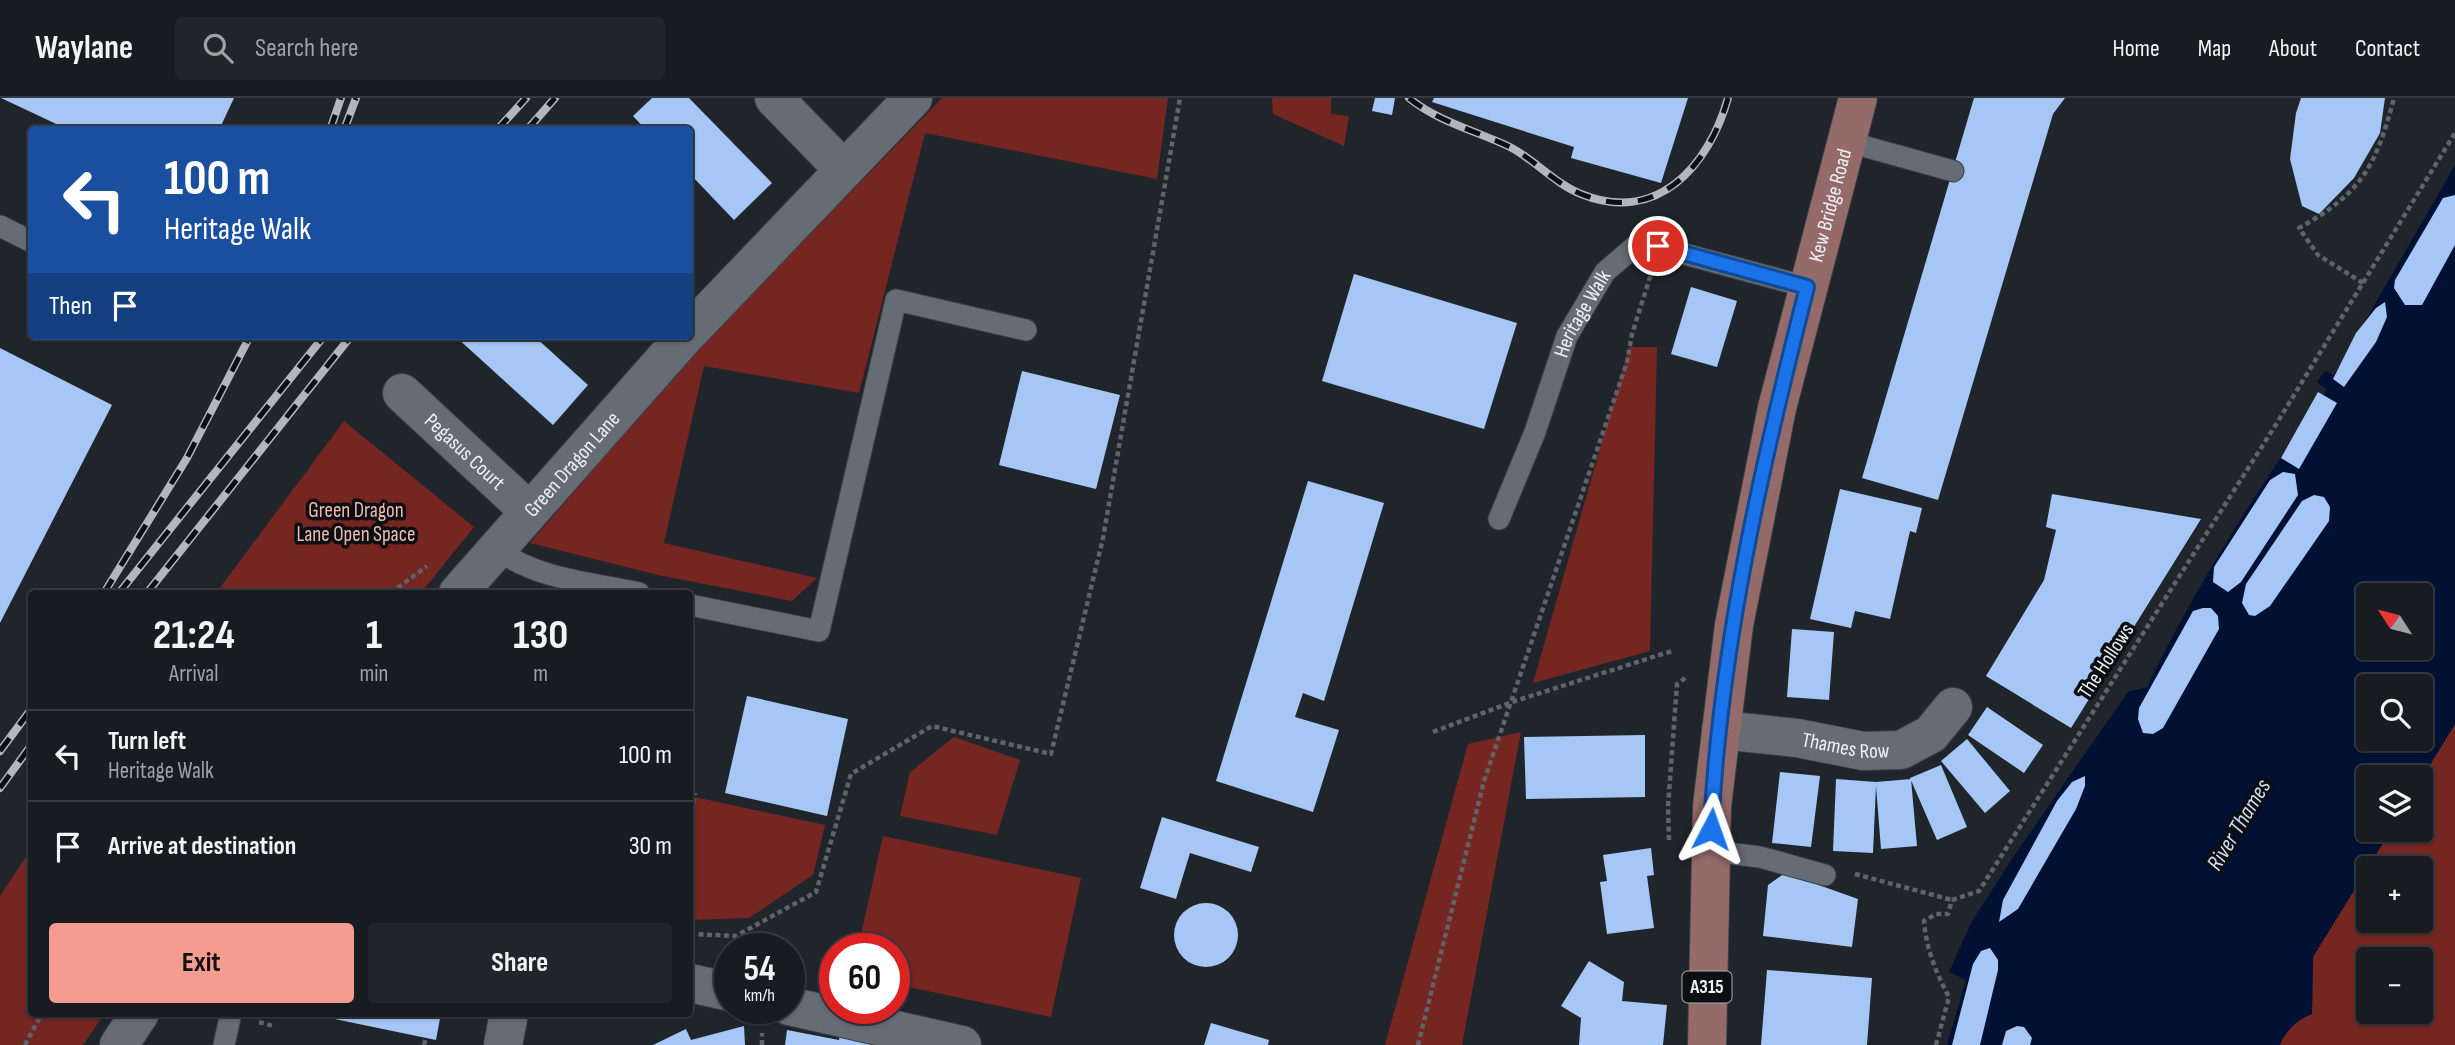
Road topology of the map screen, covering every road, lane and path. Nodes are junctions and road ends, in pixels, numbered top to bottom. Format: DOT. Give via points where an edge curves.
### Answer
graph roads {
  1 [pos="774,98"];
  2 [pos="913,98"];
  3 [pos="1180,98"];
  4 [pos="1858,98"];
  5 [pos="2394,98"];
  6 [pos="2455,133"];
  7 [pos="1845,141"];
  8 [pos="843,169"];
  9 [pos="1953,171"];
  10 [pos="0,226"];
  11 [pos="28,240"];
  12 [pos="1654,263"];
  13 [pos="2363,283"];
  14 [pos="1807,287"];
  15 [pos="693,328"];
  16 [pos="1026,330"];
  17 [pos="681,340"];
  18 [pos="402,393"];
  19 [pos="529,511"];
  20 [pos="1499,519"];
  21 [pos="496,548"];
  22 [pos="461,590"];
  23 [pos="626,590"];
  24 [pos="693,606"];
  25 [pos="1672,651"];
  26 [pos="1688,676"];
  27 [pos="1512,702"];
  28 [pos="1954,707"];
  29 [pos="1721,730"];
  30 [pos="1433,732"];
  31 [pos="695,793"];
  32 [pos="693,804"];
  33 [pos="1668,806"];
  34 [pos="1710,851"];
  35 [pos="1825,875"];
  36 [pos="1874,880"];
  37 [pos="1952,900"];
  38 [pos="693,934"];
  39 [pos="693,984"];
  40 [pos="714,988"];
  41 [pos="805,1010"];
  42 [pos="39,1017"];
  43 [pos="137,1017"];
  44 [pos="230,1017"];
  45 [pos="508,1017"];
  46 [pos="426,1038"];
  47 [pos="25,1045"];
  48 [pos="118,1045"];
  49 [pos="224,1045"];
  50 [pos="424,1045"];
  51 [pos="503,1045"];
  52 [pos="962,1045"];
  53 [pos="1418,1045"];
  54 [pos="1707,1045"];
  55 [pos="1936,1045"];
  1 -- 8 [label="street"];
  2 -- 8 [label="street"];
  3 -- 38 [label="path" via="1102,538 1051,754 932,726 851,774 816,892 736,936"];
  4 -- 7 [label="main road, Kew Bridge Road / A315"];
  5 -- 13 [label="path" via="2381,148 2354,190 2332,210 2299,228 2318,255"];
  6 -- 13 [label="path, The Hollows"];
  7 -- 9 [label="lane"];
  7 -- 14 [label="main road, Kew Bridge Road / A315"];
  8 -- 15 [label="street"];
  10 -- 11 [label="lane"];
  12 -- 27 [label="path" via="1627,362"];
  13 -- 37 [label="path, The Hollows" via="1979,891"];
  14 -- 20 [label="lane, Heritage Walk" via="1640,243 1605,272 1567,335 1535,432"];
  14 -- 29 [label="main road, Kew Bridge Road / A315" via="1756,505"];
  16 -- 24 [label="lane" via="896,300 819,631"];
  17 -- 19 [label="street, Green Dragon Lane"];
  18 -- 19 [label="street, Pegasus Court"];
  19 -- 21 [label="street, Green Dragon Lane"];
  21 -- 22 [label="street, Green Dragon Lane"];
  21 -- 23 [label="lane" via="532,569"];
  25 -- 27 [label="path"];
  26 -- 33 [label="path" via="1677,684"];
  27 -- 30 [label="path"];
  27 -- 53 [label="path" via="1484,781"];
  28 -- 29 [label="street, Thames Row" via="1931,734 1901,750 1863,751"];
  29 -- 34 [label="main road, Kew Bridge Road / A315"];
  31 -- 32 [label="path"];
  34 -- 35 [label="lane" via="1760,857"];
  34 -- 54 [label="main road, A315"];
  36 -- 37 [label="path"];
  37 -- 55 [label="path, The Hollows" via="1948,914 1924,921 1925,939 1949,997"];
  39 -- 40 [label="street"];
  41 -- 52 [label="street"];
  42 -- 47 [label="path"];
  43 -- 48 [label="street"];
  44 -- 49 [label="lane"];
  45 -- 51 [label="street"];
  46 -- 50 [label="path"];
}
